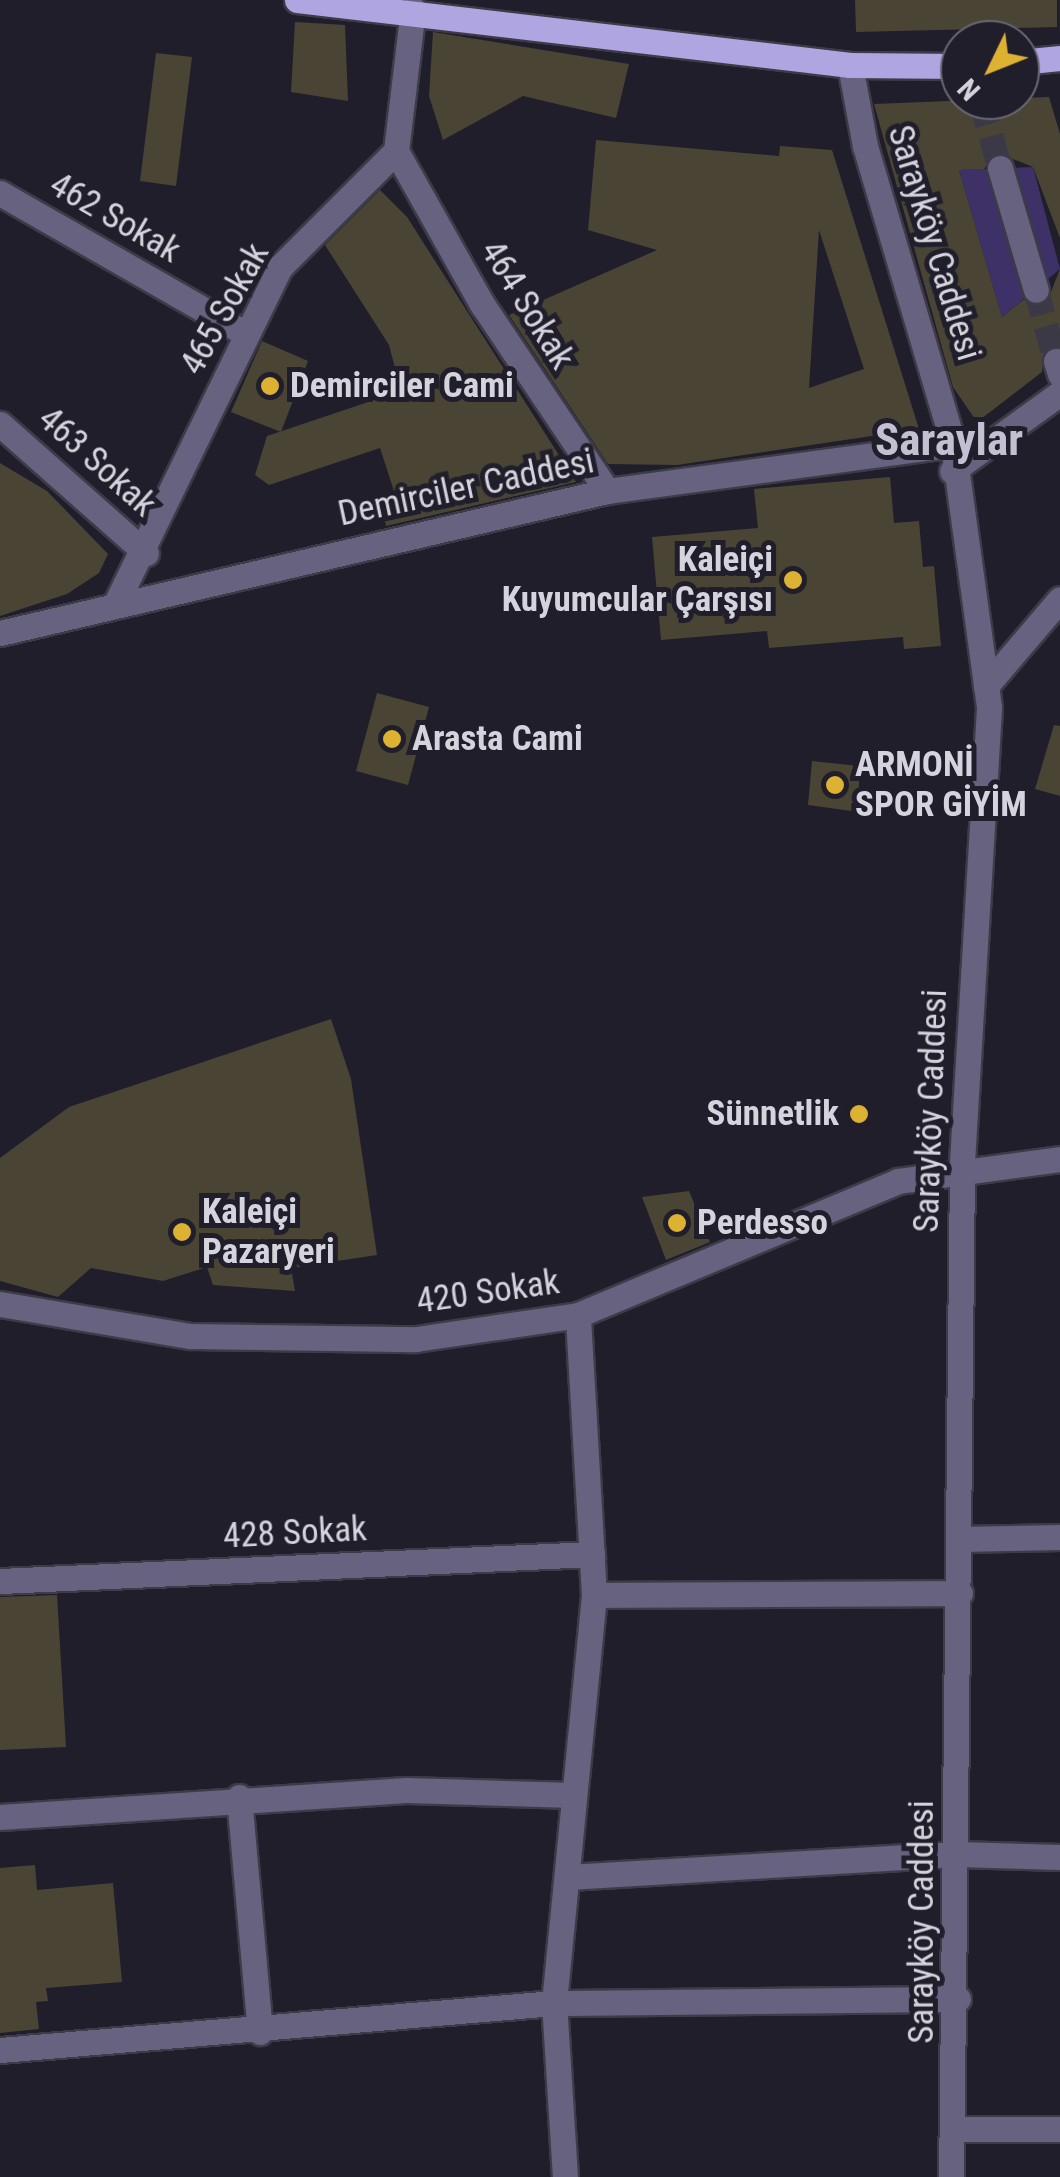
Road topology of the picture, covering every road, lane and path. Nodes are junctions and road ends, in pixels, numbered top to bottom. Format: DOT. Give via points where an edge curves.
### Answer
graph roads {
  1 [pos="297,0"];
  2 [pos="413,10"];
  3 [pos="850,65"];
  4 [pos="940,66"];
  5 [pos="396,151"];
  6 [pos="1000,168"];
  7 [pos="0,193"];
  8 [pos="1036,290"];
  9 [pos="246,334"];
  10 [pos="1060,393"];
  11 [pos="0,424"];
  12 [pos="953,444"];
  13 [pos="952,472"];
  14 [pos="607,491"];
  15 [pos="146,554"];
  16 [pos="1060,599"];
  17 [pos="117,601"];
  18 [pos="0,633"];
  19 [pos="986,686"];
  20 [pos="1060,1159"];
  21 [pos="962,1168"];
  22 [pos="0,1304"];
  23 [pos="578,1315"];
  24 [pos="960,1538"];
  25 [pos="1060,1538"];
  26 [pos="592,1554"];
  27 [pos="0,1582"];
  28 [pos="960,1593"];
  29 [pos="594,1596"];
  30 [pos="573,1795"];
  31 [pos="239,1797"];
  32 [pos="0,1817"];
  33 [pos="957,1854"];
  34 [pos="1060,1857"];
  35 [pos="568,1877"];
  36 [pos="958,1999"];
  37 [pos="554,2003"];
  38 [pos="260,2032"];
  39 [pos="0,2050"];
  40 [pos="1060,2128"];
  41 [pos="953,2129"];
  42 [pos="565,2177"];
  43 [pos="951,2177"];
  1 -- 2 [label="main road"];
  2 -- 3 [label="main road"];
  2 -- 5 [label="street"];
  3 -- 4 [label="main road"];
  3 -- 12 [label="street, Sarayköy Caddesi" via="865,146"];
  5 -- 9 [label="street, 465 Sokak" via="280,267"];
  5 -- 14 [label="street, 464 Sokak" via="482,304"];
  6 -- 8 [label="street"];
  7 -- 9 [label="street, 462 Sokak"];
  9 -- 15 [label="street, 465 Sokak"];
  10 -- 13 [label="street"];
  11 -- 15 [label="street, 463 Sokak"];
  12 -- 13 [label="street, Sarayköy Caddesi"];
  12 -- 14 [label="street, Demirciler Caddesi"];
  13 -- 19 [label="street, Sarayköy Caddesi"];
  14 -- 17 [label="street, Demirciler Caddesi"];
  15 -- 17 [label="street, 465 Sokak"];
  16 -- 19 [label="street"];
  17 -- 18 [label="street, Demirciler Caddesi"];
  19 -- 21 [label="street, Sarayköy Caddesi"];
  20 -- 21 [label="street, 420 Sokak"];
  21 -- 23 [label="street, 420 Sokak" via="814,1212"];
  21 -- 24 [label="street, Sarayköy Caddesi"];
  22 -- 23 [label="street, 420 Sokak" via="190,1336 369,1342"];
  23 -- 26 [label="street"];
  24 -- 25 [label="street"];
  24 -- 28 [label="street, Sarayköy Caddesi"];
  26 -- 27 [label="street, 428 Sokak"];
  26 -- 29 [label="street"];
  28 -- 29 [label="street"];
  28 -- 33 [label="street, Sarayköy Caddesi"];
  29 -- 30 [label="street"];
  30 -- 31 [label="street"];
  30 -- 35 [label="street"];
  31 -- 32 [label="street"];
  31 -- 38 [label="street"];
  33 -- 34 [label="street"];
  33 -- 35 [label="street"];
  33 -- 36 [label="street, Sarayköy Caddesi"];
  35 -- 37 [label="street"];
  36 -- 37 [label="street"];
  36 -- 41 [label="street, Sarayköy Caddesi"];
  37 -- 38 [label="street"];
  37 -- 42 [label="street"];
  38 -- 39 [label="street"];
  40 -- 41 [label="street"];
  41 -- 43 [label="street, Sarayköy Caddesi"];
}
